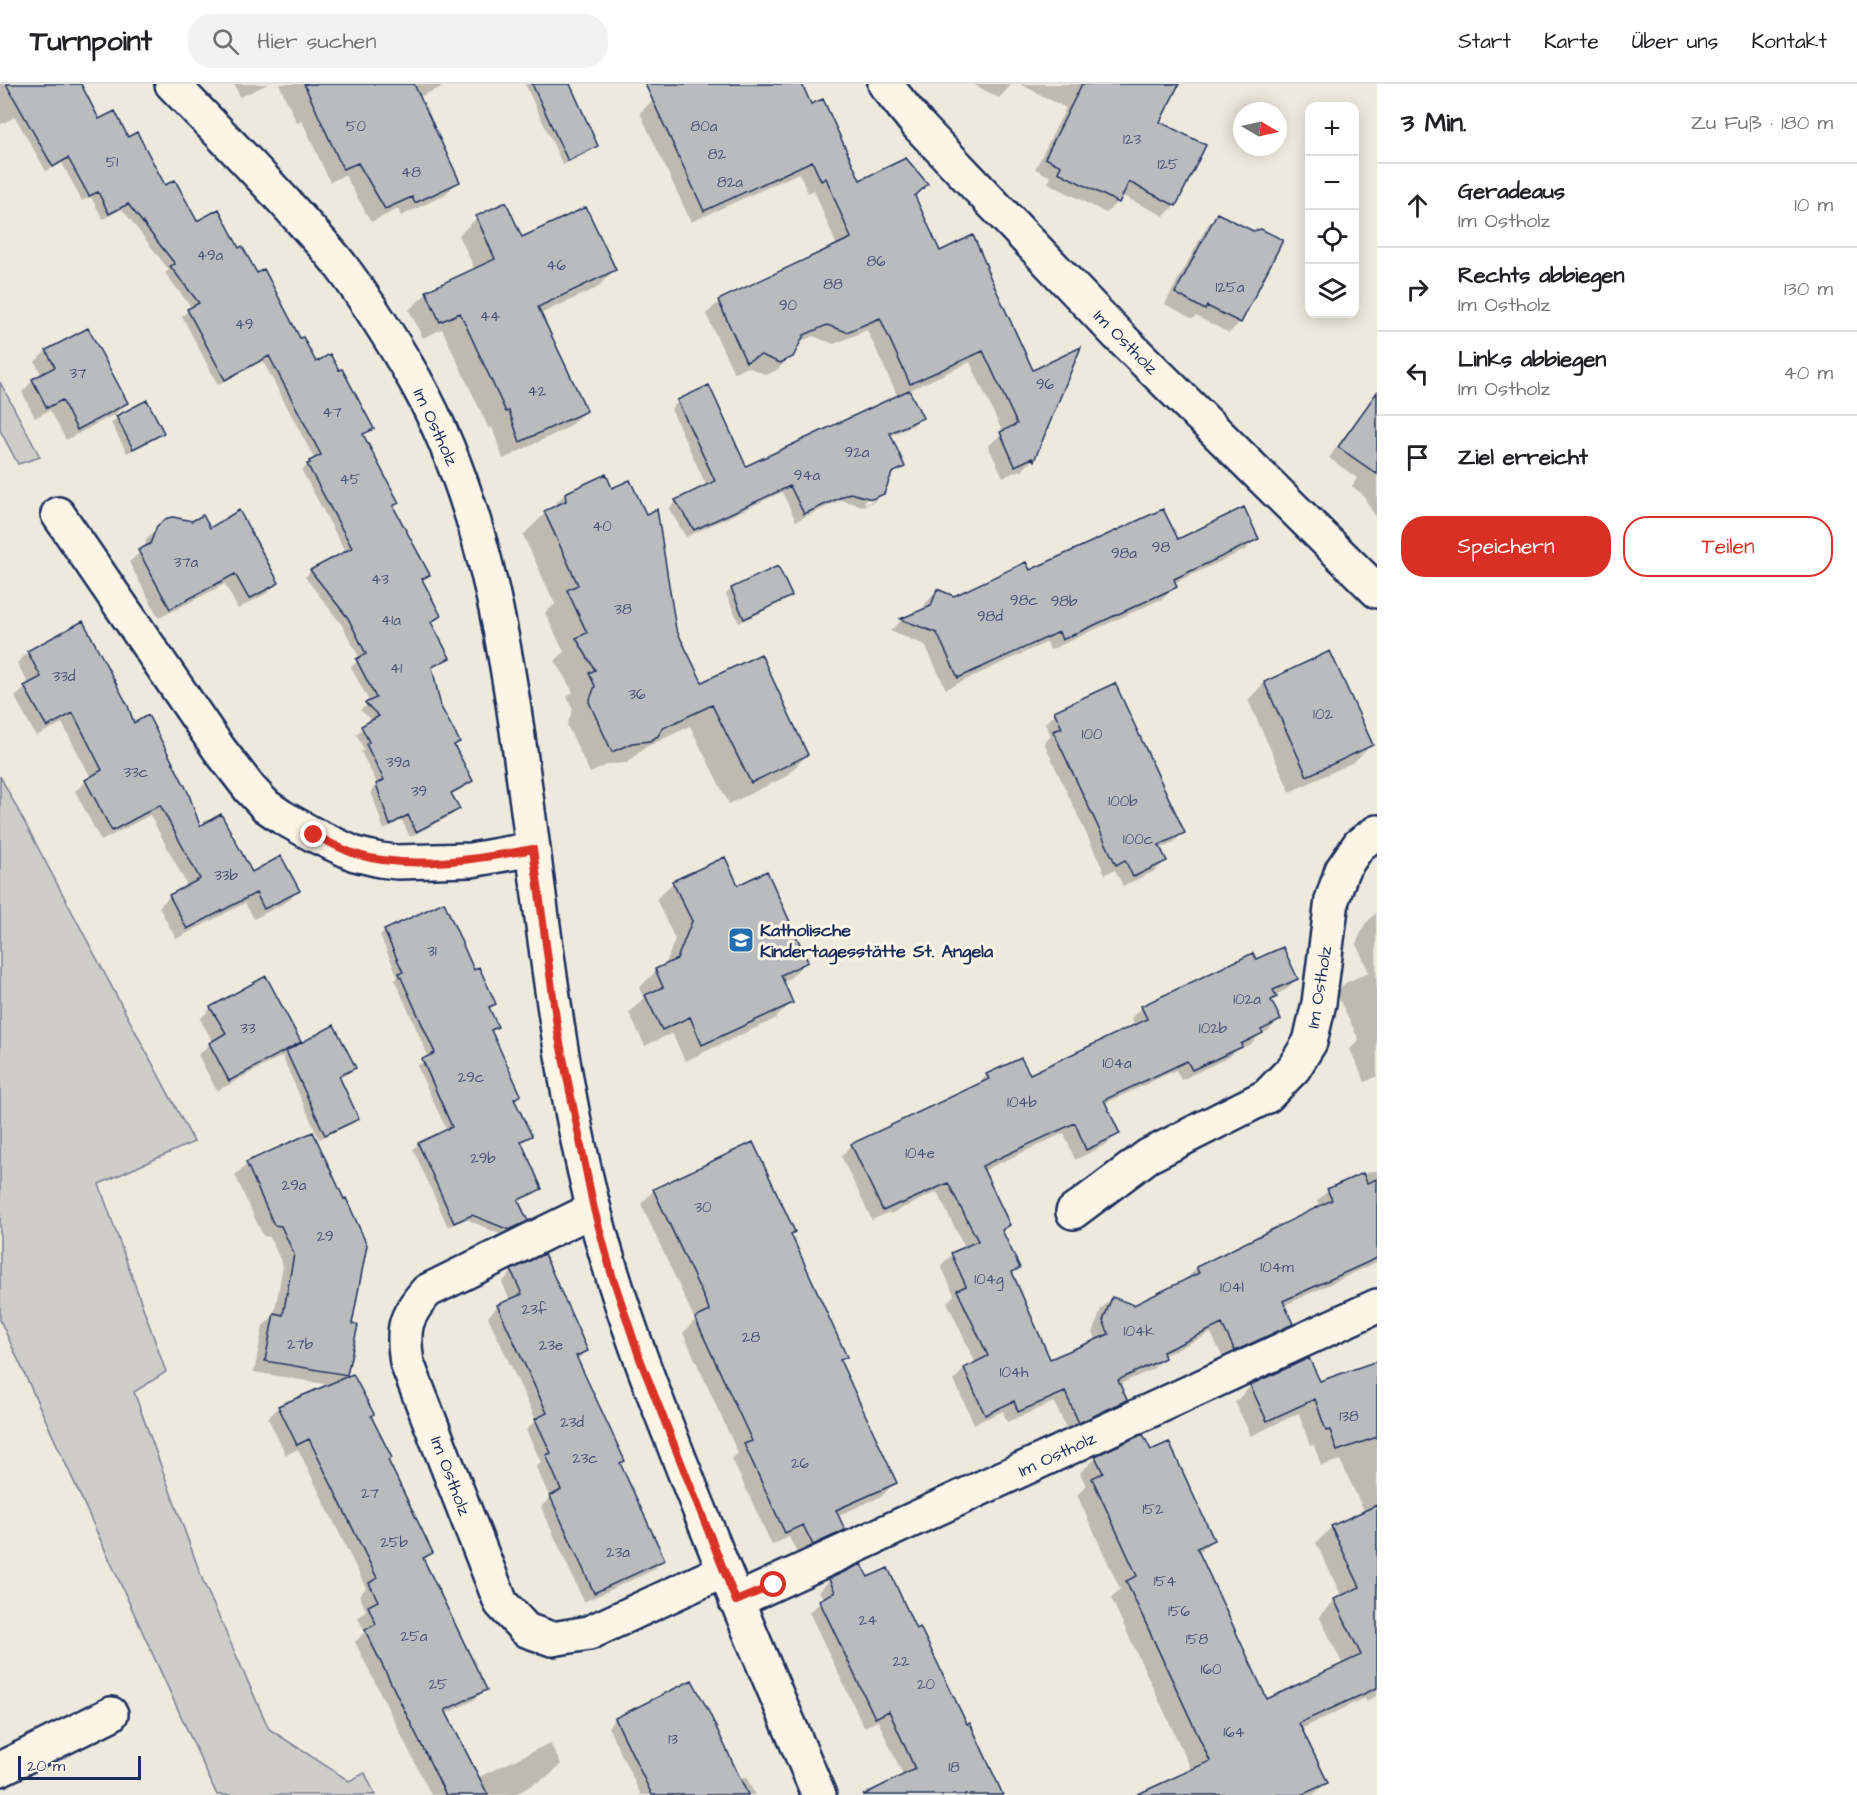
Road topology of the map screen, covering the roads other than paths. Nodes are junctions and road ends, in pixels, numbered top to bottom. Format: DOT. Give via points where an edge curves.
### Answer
graph roads {
  1 [pos="172,84"];
  2 [pos="885,84"];
  3 [pos="58,514"];
  4 [pos="1377,591"];
  5 [pos="1377,832"];
  6 [pos="533,849"];
  7 [pos="594,1209"];
  8 [pos="1073,1212"];
  9 [pos="1377,1306"];
  10 [pos="723,1572"];
  11 [pos="736,1601"];
  12 [pos="111,1714"];
  13 [pos="0,1769"];
  14 [pos="819,1795"];
  1 -- 6 [label="street, Im Ostholz" via="341,266 417,384 441,433 460,480 493,593 510,676"];
  2 -- 4 [label="street, Im Ostholz" via="918,125 1118,335"];
  3 -- 6 [label="street" via="219,749 250,789 282,818 355,854 380,860 471,860"];
  5 -- 8 [label="street, Im Ostholz" via="1359,846 1342,870 1332,900 1310,1042 1294,1068 1267,1096 1148,1156"];
  6 -- 7 [label="street, Im Ostholz" via="558,1033"];
  7 -- 10 [label="street, Im Ostholz" via="640,1359"];
  7 -- 10 [label="street, Im Ostholz" via="427,1291 408,1317 403,1338 407,1363 501,1603 526,1630 552,1639 589,1633"];
  9 -- 11 [label="street, Im Ostholz"];
  10 -- 11 [label="street, Im Ostholz"];
  11 -- 14 [label="street, Im Ostholz"];
  12 -- 13 [label="street"];
}
